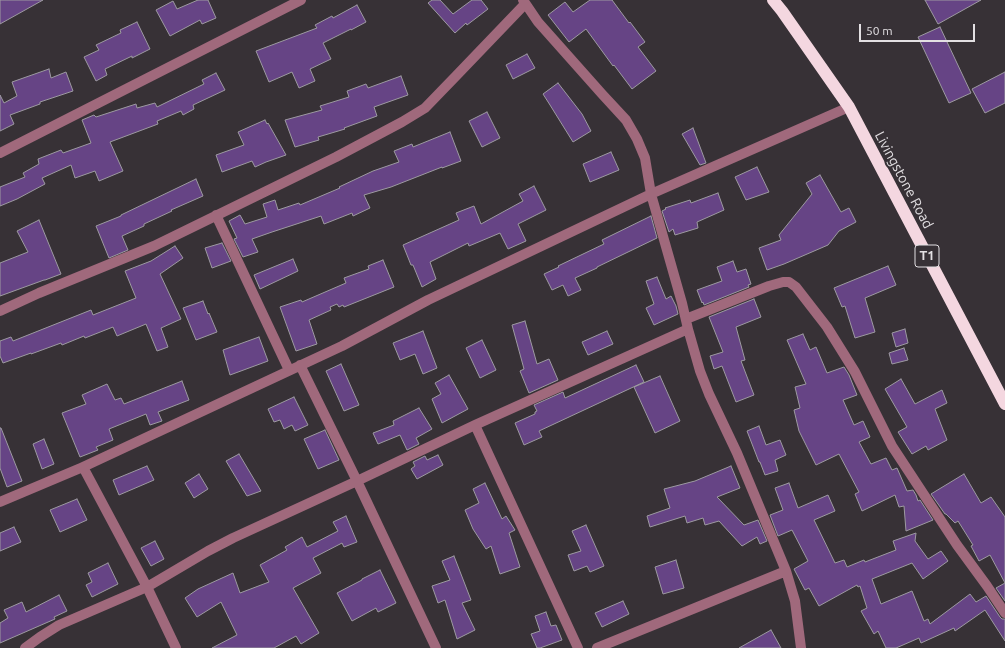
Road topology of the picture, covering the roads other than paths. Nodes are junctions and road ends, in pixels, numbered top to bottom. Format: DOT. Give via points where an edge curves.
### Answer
graph roads {
  1 [pos="301,0"];
  2 [pos="773,0"];
  3 [pos="524,2"];
  4 [pos="849,107"];
  5 [pos="0,153"];
  6 [pos="651,194"];
  7 [pos="216,216"];
  8 [pos="0,311"];
  9 [pos="687,324"];
  10 [pos="300,365"];
  11 [pos="289,370"];
  12 [pos="1005,404"];
  13 [pos="475,425"];
  14 [pos="83,466"];
  15 [pos="358,481"];
  16 [pos="0,502"];
  17 [pos="786,571"];
  18 [pos="147,587"];
  19 [pos="1005,613"];
  20 [pos="25,648"];
  21 [pos="176,648"];
  22 [pos="436,648"];
  23 [pos="578,648"];
  24 [pos="597,648"];
  25 [pos="801,648"];
  1 -- 5 [label="street"];
  2 -- 4 [label="highway, Livingstone Road / T1"];
  3 -- 6 [label="street" via="575,65 626,120 645,158"];
  3 -- 7 [label="street" via="425,108"];
  4 -- 6 [label="street"];
  4 -- 12 [label="highway, Livingstone Road / T1"];
  6 -- 9 [label="street"];
  6 -- 10 [label="street" via="428,300 342,346"];
  7 -- 8 [label="street" via="154,246"];
  7 -- 11 [label="street"];
  9 -- 13 [label="street"];
  9 -- 17 [label="street" via="709,394 737,453"];
  9 -- 19 [label="street" via="776,284 789,282 796,287 827,327 855,372 892,446"];
  10 -- 11 [label="street"];
  10 -- 15 [label="street"];
  11 -- 14 [label="street"];
  13 -- 15 [label="street"];
  13 -- 23 [label="street"];
  14 -- 16 [label="street"];
  14 -- 18 [label="street"];
  15 -- 18 [label="street" via="233,538"];
  15 -- 22 [label="street"];
  17 -- 24 [label="street"];
  17 -- 25 [label="street" via="796,601"];
  18 -- 20 [label="street" via="59,626"];
  18 -- 21 [label="street"];
}
